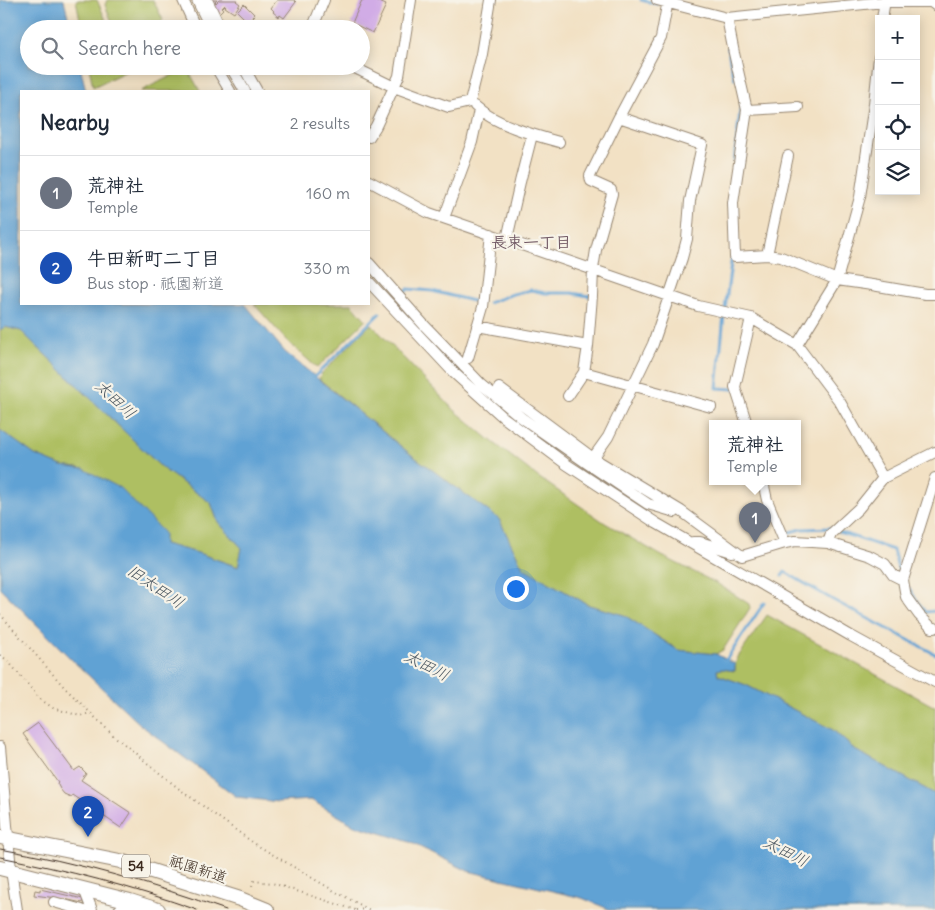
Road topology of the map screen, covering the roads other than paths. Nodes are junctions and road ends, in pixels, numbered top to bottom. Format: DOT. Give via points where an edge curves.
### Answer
graph roads {
  1 [pos="183,0"];
  2 [pos="197,0"];
  3 [pos="207,0"];
  4 [pos="324,0"];
  5 [pos="411,0"];
  6 [pos="491,0"];
  7 [pos="664,1"];
  8 [pos="884,1"];
  9 [pos="932,2"];
  10 [pos="882,15"];
  11 [pos="727,18"];
  12 [pos="192,20"];
  13 [pos="207,20"];
  14 [pos="217,20"];
  15 [pos="316,20"];
  16 [pos="879,60"];
  17 [pos="221,75"];
  18 [pos="235,75"];
  19 [pos="242,75"];
  20 [pos="247,75"];
  21 [pos="369,75"];
  22 [pos="394,87"];
  23 [pos="228,90"];
  24 [pos="244,90"];
  25 [pos="256,90"];
  26 [pos="470,102"];
  27 [pos="798,107"];
  28 [pos="479,110"];
  29 [pos="747,110"];
  30 [pos="619,118"];
  31 [pos="532,134"];
  32 [pos="370,135"];
  33 [pos="559,142"];
  34 [pos="788,156"];
  35 [pos="370,182"];
  36 [pos="444,218"];
  37 [pos="492,234"];
  38 [pos="507,239"];
  39 [pos="767,255"];
  40 [pos="370,264"];
  41 [pos="593,269"];
  42 [pos="837,280"];
  43 [pos="370,283"];
  44 [pos="935,294"];
  45 [pos="669,296"];
  46 [pos="751,318"];
  47 [pos="477,326"];
  48 [pos="797,345"];
  49 [pos="588,346"];
  50 [pos="468,358"];
  51 [pos="584,372"];
  52 [pos="633,385"];
  53 [pos="499,388"];
  54 [pos="568,396"];
  55 [pos="711,407"];
  56 [pos="746,420"];
  57 [pos="935,452"];
  58 [pos="593,458"];
  59 [pos="883,478"];
  60 [pos="935,478"];
  61 [pos="764,485"];
  62 [pos="681,511"];
  63 [pos="688,541"];
  64 [pos="784,543"];
  65 [pos="828,543"];
  66 [pos="742,556"];
  67 [pos="903,580"];
  68 [pos="935,628"];
  69 [pos="935,682"];
  70 [pos="0,747"];
  71 [pos="4,838"];
  72 [pos="5,869"];
  73 [pos="84,889"];
  74 [pos="54,902"];
  75 [pos="124,905"];
  76 [pos="17,910"];
  77 [pos="82,910"];
  78 [pos="92,910"];
  79 [pos="158,910"];
  80 [pos="267,910"];
  1 -- 12 [label="street"];
  2 -- 13 [label="street"];
  3 -- 14 [label="street"];
  4 -- 15 [label="street"];
  5 -- 22 [label="street" via="399,76"];
  6 -- 26 [label="street"];
  7 -- 11 [label="street"];
  7 -- 30 [label="street" via="661,38"];
  8 -- 9 [label="street"];
  8 -- 10 [label="street"];
  8 -- 11 [label="street"];
  11 -- 29 [label="street"];
  16 -- 42 [label="street" via="860,197"];
  17 -- 23 [label="street"];
  18 -- 24 [label="street"];
  19 -- 24 [label="street"];
  20 -- 25 [label="street"];
  21 -- 22 [label="street"];
  22 -- 26 [label="street" via="449,107"];
  22 -- 32 [label="street"];
  26 -- 28 [label="street"];
  27 -- 29 [label="street"];
  28 -- 31 [label="street"];
  28 -- 36 [label="street" via="472,142"];
  29 -- 39 [label="street" via="733,203 735,257"];
  30 -- 41 [label="street" via="590,176 612,194"];
  30 -- 45 [label="street" via="702,145 690,201 687,239"];
  31 -- 33 [label="street"];
  31 -- 38 [label="street"];
  34 -- 39 [label="street"];
  35 -- 36 [label="street" via="429,214"];
  36 -- 37 [label="street"];
  37 -- 38 [label="street"];
  37 -- 47 [label="street" via="483,306"];
  38 -- 41 [label="street"];
  39 -- 42 [label="street"];
  40 -- 62 [label="street" via="482,384 522,418 648,504"];
  41 -- 45 [label="street"];
  41 -- 49 [label="street"];
  42 -- 44 [label="street"];
  42 -- 48 [label="street"];
  43 -- 63 [label="street" via="454,373 503,417 566,464"];
  45 -- 46 [label="street"];
  45 -- 52 [label="street" via="654,344"];
  46 -- 48 [label="street"];
  46 -- 56 [label="street" via="735,387"];
  47 -- 49 [label="street"];
  47 -- 50 [label="street"];
  48 -- 59 [label="street" via="840,402"];
  49 -- 51 [label="street"];
  51 -- 52 [label="street"];
  51 -- 54 [label="street"];
  52 -- 55 [label="street"];
  52 -- 58 [label="street" via="608,437"];
  53 -- 58 [label="street"];
  57 -- 59 [label="street"];
  58 -- 62 [label="street"];
  59 -- 65 [label="street" via="859,508 831,534"];
  60 -- 67 [label="street"];
  61 -- 64 [label="street"];
  62 -- 66 [label="street"];
  63 -- 66 [label="street"];
  63 -- 69 [label="street"];
  64 -- 65 [label="street"];
  64 -- 66 [label="street"];
  65 -- 67 [label="street" via="870,556"];
  67 -- 68 [label="street" via="906,597 919,615"];
  70 -- 71 [label="street"];
  71 -- 72 [label="street"];
  71 -- 80 [label="highway, 祇園新道 / 54" via="120,861"];
  72 -- 73 [label="highway, 54"];
  72 -- 76 [label="street"];
  73 -- 75 [label="highway, 54"];
  73 -- 78 [label="street"];
  74 -- 77 [label="street"];
  75 -- 79 [label="highway, 54"];
}
